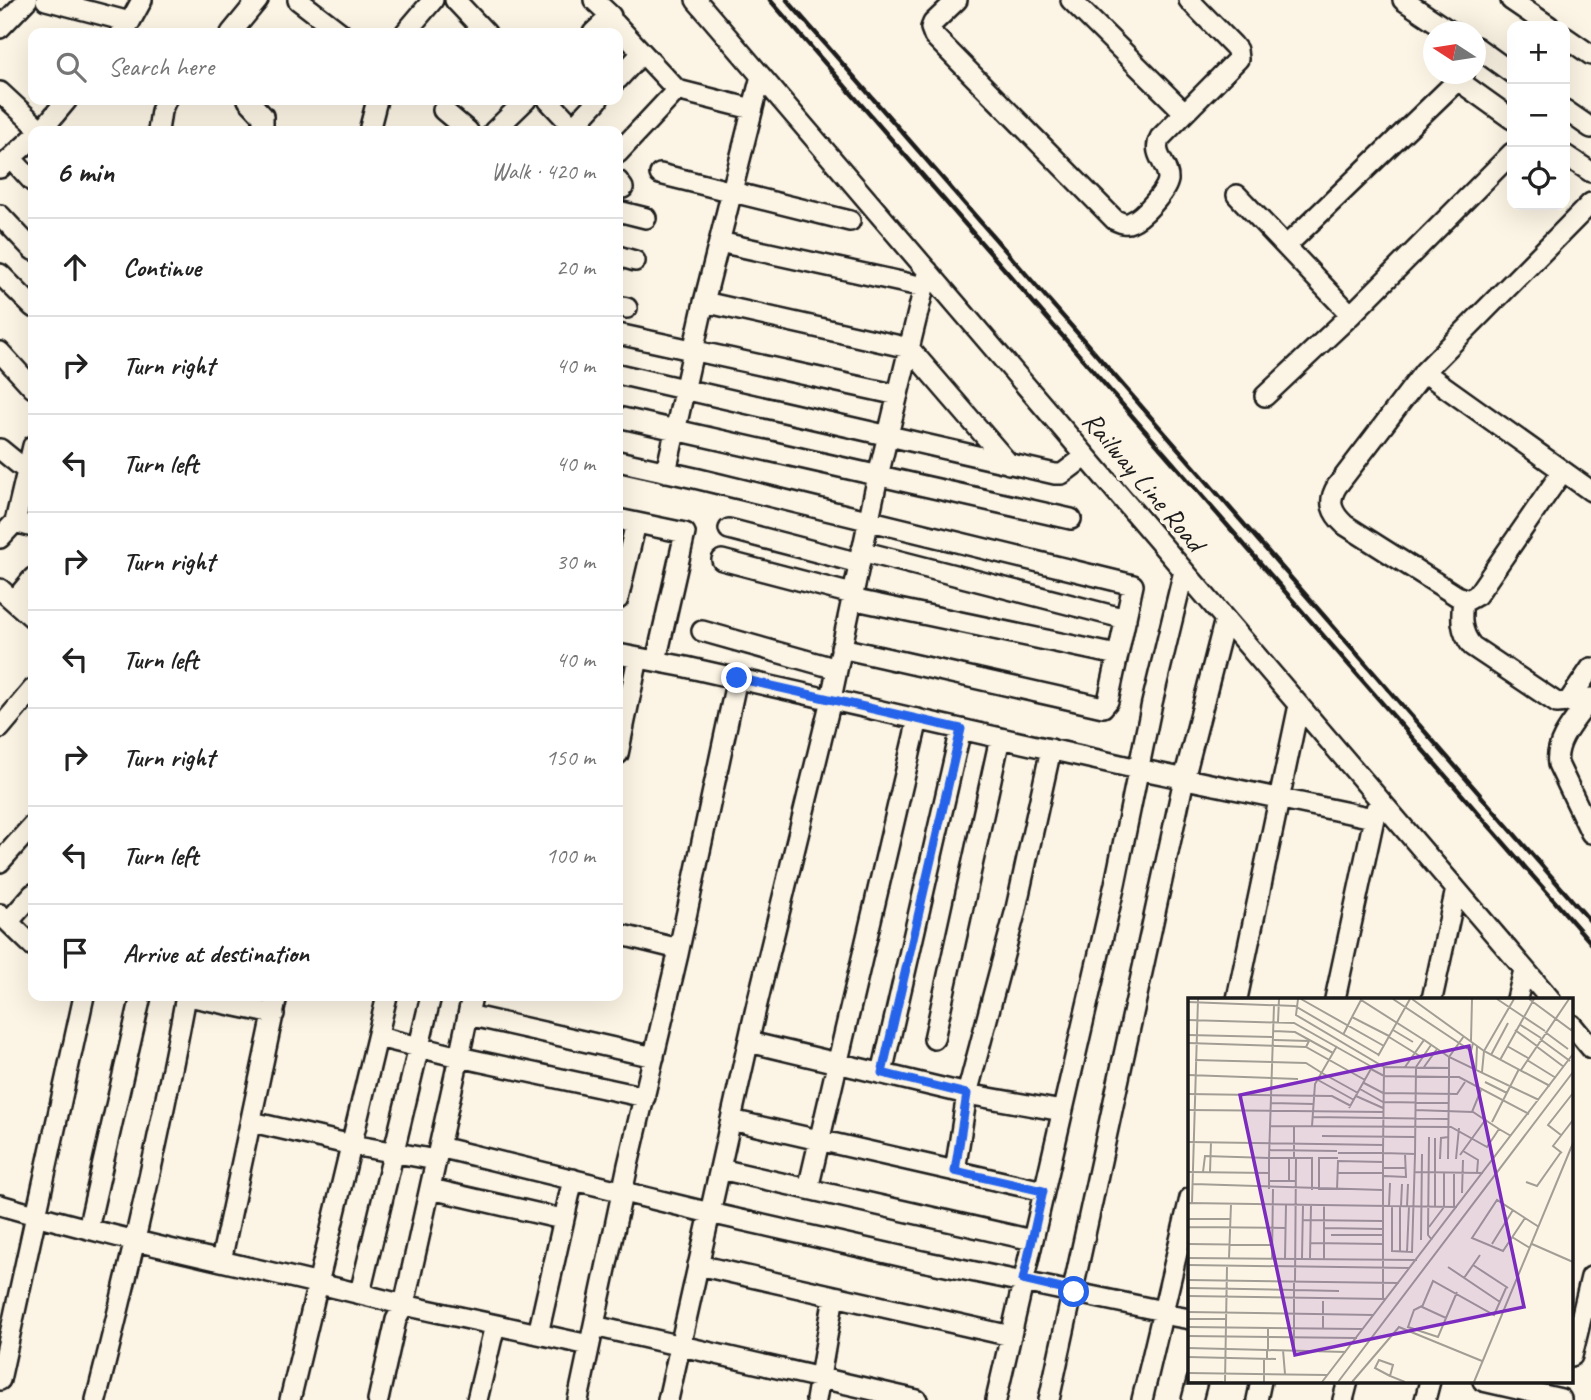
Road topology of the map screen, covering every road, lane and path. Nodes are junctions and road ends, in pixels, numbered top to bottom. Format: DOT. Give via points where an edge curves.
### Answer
graph roads {
  1 [pos="27,0"];
  2 [pos="46,0"];
  3 [pos="142,0"];
  4 [pos="258,0"];
  5 [pos="298,0"];
  6 [pos="433,0"];
  7 [pos="455,0"];
  8 [pos="594,0"];
  9 [pos="696,0"];
  10 [pos="957,0"];
  11 [pos="1071,0"];
  12 [pos="1189,0"];
  13 [pos="1403,0"];
  14 [pos="1522,3"];
  15 [pos="609,18"];
  16 [pos="1434,21"];
  17 [pos="1543,21"];
  18 [pos="125,27"];
  19 [pos="0,28"];
  20 [pos="234,28"];
  21 [pos="334,28"];
  22 [pos="409,28"];
  23 [pos="481,28"];
  24 [pos="598,28"];
  25 [pos="618,28"];
  26 [pos="623,33"];
  27 [pos="1570,40"];
  28 [pos="642,53"];
  29 [pos="1591,55"];
  30 [pos="1486,57"];
  31 [pos="1507,70"];
  32 [pos="623,74"];
  33 [pos="761,76"];
  34 [pos="1454,84"];
  35 [pos="1470,84"];
  36 [pos="677,90"];
  37 [pos="0,92"];
  38 [pos="62,105"];
  39 [pos="164,105"];
  40 [pos="253,105"];
  41 [pos="376,105"];
  42 [pos="521,105"];
  43 [pos="553,105"];
  44 [pos="594,105"];
  45 [pos="752,109"];
  46 [pos="443,110"];
  47 [pos="1184,111"];
  48 [pos="1570,113"];
  49 [pos="1507,115"];
  50 [pos="36,126"];
  51 [pos="45,126"];
  52 [pos="159,126"];
  53 [pos="263,126"];
  54 [pos="370,126"];
  55 [pos="462,126"];
  56 [pos="499,126"];
  57 [pos="572,126"];
  58 [pos="577,126"];
  59 [pos="1591,128"];
  60 [pos="28,143"];
  61 [pos="623,148"];
  62 [pos="1507,158"];
  63 [pos="1570,158"];
  64 [pos="6,163"];
  65 [pos="1591,172"];
  66 [pos="660,174"];
  67 [pos="28,178"];
  68 [pos="732,192"];
  69 [pos="1237,195"];
  70 [pos="1591,203"];
  71 [pos="623,212"];
  72 [pos="0,215"];
  73 [pos="646,218"];
  74 [pos="850,221"];
  75 [pos="719,242"];
  76 [pos="28,245"];
  77 [pos="1286,246"];
  78 [pos="926,279"];
  79 [pos="3,283"];
  80 [pos="704,302"];
  81 [pos="28,303"];
  82 [pos="1351,315"];
  83 [pos="623,335"];
  84 [pos="909,348"];
  85 [pos="694,350"];
  86 [pos="0,352"];
  87 [pos="1424,372"];
  88 [pos="623,375"];
  89 [pos="28,383"];
  90 [pos="685,388"];
  91 [pos="898,395"];
  92 [pos="1265,396"];
  93 [pos="623,419"];
  94 [pos="675,430"];
  95 [pos="888,436"];
  96 [pos="0,449"];
  97 [pos="1086,456"];
  98 [pos="623,462"];
  99 [pos="1009,464"];
  100 [pos="28,467"];
  101 [pos="27,471"];
  102 [pos="666,472"];
  103 [pos="1562,472"];
  104 [pos="878,476"];
  105 [pos="1591,491"];
  106 [pos="1071,519"];
  107 [pos="627,521"];
  108 [pos="869,521"];
  109 [pos="12,527"];
  110 [pos="729,528"];
  111 [pos="623,556"];
  112 [pos="860,557"];
  113 [pos="722,559"];
  114 [pos="1184,571"];
  115 [pos="28,581"];
  116 [pos="4,594"];
  117 [pos="852,597"];
  118 [pos="1464,599"];
  119 [pos="28,614"];
  120 [pos="1126,619"];
  121 [pos="1225,619"];
  122 [pos="702,631"];
  123 [pos="841,648"];
  124 [pos="623,655"];
  125 [pos="1117,655"];
  126 [pos="647,659"];
  127 [pos="1591,668"];
  128 [pos="837,669"];
  129 [pos="737,678"];
  130 [pos="28,696"];
  131 [pos="1591,698"];
  132 [pos="830,699"];
  133 [pos="1298,705"];
  134 [pos="918,719"];
  135 [pos="0,728"];
  136 [pos="961,729"];
  137 [pos="623,738"];
  138 [pos="1000,738"];
  139 [pos="1051,749"];
  140 [pos="1138,769"];
  141 [pos="1184,779"];
  142 [pos="1278,797"];
  143 [pos="1378,798"];
  144 [pos="1373,818"];
  145 [pos="28,831"];
  146 [pos="1591,834"];
  147 [pos="0,862"];
  148 [pos="1456,889"];
  149 [pos="28,898"];
  150 [pos="4,917"];
  151 [pos="623,935"];
  152 [pos="28,941"];
  153 [pos="679,948"];
  154 [pos="1524,970"];
  155 [pos="1237,998"];
  156 [pos="1335,998"];
  157 [pos="1432,998"];
  158 [pos="1517,998"];
  159 [pos="1549,998"];
  160 [pos="83,1001"];
  161 [pos="140,1001"];
  162 [pos="186,1001"];
  163 [pos="240,1001"];
  164 [pos="386,1001"];
  165 [pos="430,1001"];
  166 [pos="276,1005"];
  167 [pos="470,1005"];
  168 [pos="1574,1027"];
  169 [pos="379,1037"];
  170 [pos="934,1039"];
  171 [pos="749,1042"];
  172 [pos="420,1047"];
  173 [pos="1591,1048"];
  174 [pos="459,1057"];
  175 [pos="654,1057"];
  176 [pos="836,1063"];
  177 [pos="882,1073"];
  178 [pos="967,1094"];
  179 [pos="645,1097"];
  180 [pos="1062,1111"];
  181 [pos="731,1119"];
  182 [pos="252,1122"];
  183 [pos="820,1140"];
  184 [pos="352,1146"];
  185 [pos="395,1153"];
  186 [pos="438,1154"];
  187 [pos="720,1169"];
  188 [pos="955,1171"];
  189 [pos="573,1179"];
  190 [pos="431,1189"];
  191 [pos="808,1189"];
  192 [pos="623,1191"];
  193 [pos="1043,1191"];
  194 [pos="0,1205"];
  195 [pos="1188,1206"];
  196 [pos="710,1213"];
  197 [pos="36,1216"];
  198 [pos="562,1219"];
  199 [pos="89,1229"];
  200 [pos="1032,1240"];
  201 [pos="135,1242"];
  202 [pos="221,1261"];
  203 [pos="698,1265"];
  204 [pos="1591,1277"];
  205 [pos="1023,1280"];
  206 [pos="318,1282"];
  207 [pos="1074,1292"];
  208 [pos="360,1293"];
  209 [pos="834,1296"];
  210 [pos="404,1305"];
  211 [pos="1163,1312"];
  212 [pos="1188,1318"];
  213 [pos="495,1325"];
  214 [pos="538,1334"];
  215 [pos="592,1335"];
  216 [pos="1011,1336"];
  217 [pos="680,1346"];
  218 [pos="1574,1348"];
  219 [pos="821,1378"];
  220 [pos="0,1380"];
  221 [pos="1197,1382"];
  222 [pos="1261,1382"];
  223 [pos="1348,1382"];
  224 [pos="1430,1382"];
  225 [pos="1483,1382"];
  226 [pos="1490,1382"];
  227 [pos="1562,1393"];
  228 [pos="96,1400"];
  229 [pos="290,1400"];
  230 [pos="378,1400"];
  231 [pos="477,1400"];
  232 [pos="578,1400"];
  233 [pos="668,1400"];
  234 [pos="816,1400"];
  235 [pos="916,1400"];
  236 [pos="996,1400"];
  237 [pos="1049,1400"];
  238 [pos="1142,1400"];
  239 [pos="1192,1400"];
  240 [pos="1257,1400"];
  241 [pos="1343,1400"];
  242 [pos="1425,1400"];
  243 [pos="1480,1400"];
  1 -- 19 [label="street"];
  2 -- 18 [label="street"];
  3 -- 18 [label="street"];
  4 -- 20 [label="street"];
  5 -- 21 [label="street"];
  6 -- 22 [label="street"];
  7 -- 23 [label="street"];
  8 -- 15 [label="street"];
  9 -- 33 [label="street, Railway Line Road"];
  10 -- 47 [label="street" via="933,23 934,36 1115,220 1128,223 1136,219 1163,192 1168,179 1156,147"];
  11 -- 47 [label="street"];
  12 -- 47 [label="street" via="1238,54 1236,63"];
  13 -- 16 [label="street"];
  14 -- 17 [label="street"];
  15 -- 24 [label="street"];
  15 -- 25 [label="street"];
  26 -- 28 [label="street"];
  27 -- 29 [label="street"];
  28 -- 32 [label="street"];
  28 -- 36 [label="street"];
  30 -- 31 [label="street"];
  33 -- 45 [label="street"];
  33 -- 78 [label="street, Railway Line Road"];
  34 -- 77 [label="street"];
  35 -- 49 [label="street"];
  36 -- 45 [label="street"];
  36 -- 61 [label="street"];
  37 -- 50 [label="street"];
  38 -- 51 [label="street"];
  39 -- 52 [label="street"];
  40 -- 53 [label="street" via="263,116"];
  41 -- 54 [label="street"];
  42 -- 56 [label="street"];
  43 -- 57 [label="street"];
  44 -- 58 [label="street"];
  45 -- 68 [label="street"];
  46 -- 55 [label="street"];
  48 -- 59 [label="street"];
  60 -- 64 [label="street"];
  62 -- 82 [label="street"];
  63 -- 65 [label="street"];
  64 -- 67 [label="street"];
  66 -- 68 [label="street"];
  68 -- 74 [label="street"];
  68 -- 75 [label="street"];
  69 -- 77 [label="street"];
  70 -- 87 [label="street"];
  71 -- 73 [label="street"];
  72 -- 76 [label="street"];
  75 -- 78 [label="street"];
  75 -- 80 [label="street"];
  77 -- 82 [label="street"];
  78 -- 84 [label="street"];
  78 -- 97 [label="street, Railway Line Road"];
  79 -- 81 [label="street"];
  80 -- 84 [label="street"];
  80 -- 85 [label="street"];
  82 -- 92 [label="street"];
  83 -- 85 [label="street"];
  84 -- 91 [label="street"];
  84 -- 99 [label="street"];
  85 -- 90 [label="street"];
  85 -- 91 [label="street"];
  86 -- 89 [label="street"];
  87 -- 103 [label="street"];
  87 -- 118 [label="street" via="1337,486 1331,503 1345,525"];
  88 -- 90 [label="street"];
  90 -- 94 [label="street"];
  90 -- 95 [label="street"];
  91 -- 95 [label="street"];
  93 -- 94 [label="street"];
  94 -- 102 [label="street"];
  94 -- 104 [label="street"];
  95 -- 99 [label="street"];
  95 -- 104 [label="street"];
  96 -- 101 [label="street"];
  97 -- 99 [label="street" via="1062,474"];
  97 -- 114 [label="street, Railway Line Road"];
  98 -- 102 [label="street"];
  100 -- 101 [label="street"];
  101 -- 109 [label="street"];
  102 -- 108 [label="street"];
  103 -- 105 [label="street"];
  103 -- 118 [label="street" via="1477,595"];
  104 -- 106 [label="street"];
  104 -- 108 [label="street"];
  107 -- 111 [label="street"];
  107 -- 126 [label="street" via="685,533"];
  108 -- 112 [label="street"];
  108 -- 120 [label="street" via="1131,583"];
  110 -- 112 [label="street"];
  112 -- 117 [label="street"];
  112 -- 120 [label="street"];
  113 -- 117 [label="street"];
  114 -- 121 [label="street, Railway Line Road"];
  114 -- 140 [label="street"];
  115 -- 116 [label="street"];
  116 -- 119 [label="street"];
  117 -- 123 [label="street"];
  117 -- 125 [label="street"];
  118 -- 127 [label="street" via="1461,625 1472,646 1557,703 1569,702"];
  120 -- 125 [label="street"];
  121 -- 133 [label="street, Railway Line Road"];
  121 -- 141 [label="street"];
  122 -- 128 [label="street"];
  123 -- 125 [label="street" via="1103,707"];
  123 -- 128 [label="street"];
  124 -- 126 [label="street"];
  126 -- 129 [label="street"];
  126 -- 137 [label="street"];
  128 -- 132 [label="street"];
  129 -- 132 [label="street"];
  129 -- 153 [label="street"];
  130 -- 135 [label="street"];
  131 -- 146 [label="street" via="1561,741 1556,757"];
  132 -- 134 [label="street"];
  132 -- 171 [label="street"];
  133 -- 142 [label="street"];
  133 -- 143 [label="street, Railway Line Road"];
  134 -- 136 [label="street"];
  134 -- 176 [label="street"];
  136 -- 138 [label="street"];
  136 -- 177 [label="street"];
  138 -- 139 [label="street"];
  138 -- 170 [label="street"];
  139 -- 140 [label="street"];
  139 -- 178 [label="street" via="1015,913"];
  140 -- 141 [label="street"];
  140 -- 180 [label="street"];
  141 -- 142 [label="street"];
  141 -- 207 [label="street"];
  142 -- 144 [label="street"];
  142 -- 155 [label="street"];
  143 -- 144 [label="street"];
  143 -- 148 [label="street, Railway Line Road"];
  144 -- 156 [label="street"];
  145 -- 147 [label="street"];
  148 -- 154 [label="street, Railway Line Road"];
  148 -- 157 [label="street"];
  149 -- 150 [label="street"];
  150 -- 152 [label="street"];
  151 -- 153 [label="street"];
  153 -- 175 [label="street"];
  154 -- 158 [label="street"];
  154 -- 159 [label="street, Railway Line Road"];
  160 -- 197 [label="street"];
  161 -- 199 [label="street"];
  162 -- 201 [label="street"];
  163 -- 166 [label="street"];
  164 -- 169 [label="street"];
  165 -- 172 [label="street"];
  166 -- 182 [label="street"];
  167 -- 174 [label="street"];
  167 -- 175 [label="street"];
  168 -- 173 [label="street"];
  169 -- 172 [label="street"];
  169 -- 184 [label="street"];
  171 -- 176 [label="street"];
  171 -- 181 [label="street"];
  172 -- 174 [label="street"];
  172 -- 185 [label="street"];
  174 -- 179 [label="street"];
  174 -- 186 [label="street"];
  175 -- 179 [label="street"];
  176 -- 177 [label="street"];
  176 -- 183 [label="street"];
  177 -- 178 [label="street"];
  178 -- 180 [label="street"];
  178 -- 188 [label="street"];
  179 -- 192 [label="street"];
  180 -- 193 [label="street"];
  181 -- 183 [label="street"];
  181 -- 187 [label="street"];
  182 -- 184 [label="street"];
  182 -- 202 [label="street"];
  183 -- 188 [label="street"];
  183 -- 191 [label="street"];
  184 -- 185 [label="street"];
  184 -- 206 [label="street"];
  185 -- 186 [label="street"];
  185 -- 208 [label="street"];
  186 -- 189 [label="street"];
  186 -- 190 [label="street"];
  187 -- 191 [label="street"];
  187 -- 196 [label="street"];
  188 -- 193 [label="street"];
  189 -- 192 [label="street"];
  189 -- 198 [label="street"];
  190 -- 198 [label="street"];
  190 -- 210 [label="street"];
  191 -- 200 [label="street"];
  192 -- 196 [label="street"];
  192 -- 215 [label="street"];
  193 -- 200 [label="street"];
  194 -- 197 [label="street"];
  195 -- 211 [label="street"];
  196 -- 203 [label="street"];
  196 -- 205 [label="street"];
  197 -- 199 [label="street"];
  197 -- 220 [label="street"];
  198 -- 214 [label="street"];
  199 -- 201 [label="street"];
  200 -- 205 [label="street"];
  201 -- 202 [label="street"];
  201 -- 228 [label="street"];
  202 -- 206 [label="street"];
  203 -- 209 [label="street"];
  203 -- 217 [label="street"];
  204 -- 218 [label="street"];
  205 -- 207 [label="street"];
  205 -- 216 [label="street"];
  206 -- 208 [label="street"];
  206 -- 229 [label="street"];
  207 -- 211 [label="street"];
  207 -- 237 [label="street"];
  208 -- 210 [label="street"];
  209 -- 216 [label="street"];
  209 -- 219 [label="street"];
  210 -- 213 [label="street"];
  210 -- 230 [label="street" via="396,1320"];
  211 -- 212 [label="street"];
  211 -- 238 [label="street"];
  213 -- 214 [label="street"];
  213 -- 231 [label="street"];
  214 -- 215 [label="street"];
  215 -- 217 [label="street"];
  215 -- 232 [label="street"];
  216 -- 236 [label="street"];
  217 -- 219 [label="street"];
  217 -- 233 [label="street"];
  219 -- 234 [label="street"];
  219 -- 235 [label="street"];
  221 -- 239 [label="street"];
  222 -- 240 [label="street"];
  223 -- 241 [label="street"];
  224 -- 242 [label="street"];
  225 -- 243 [label="street"];
  226 -- 227 [label="street"];
}
